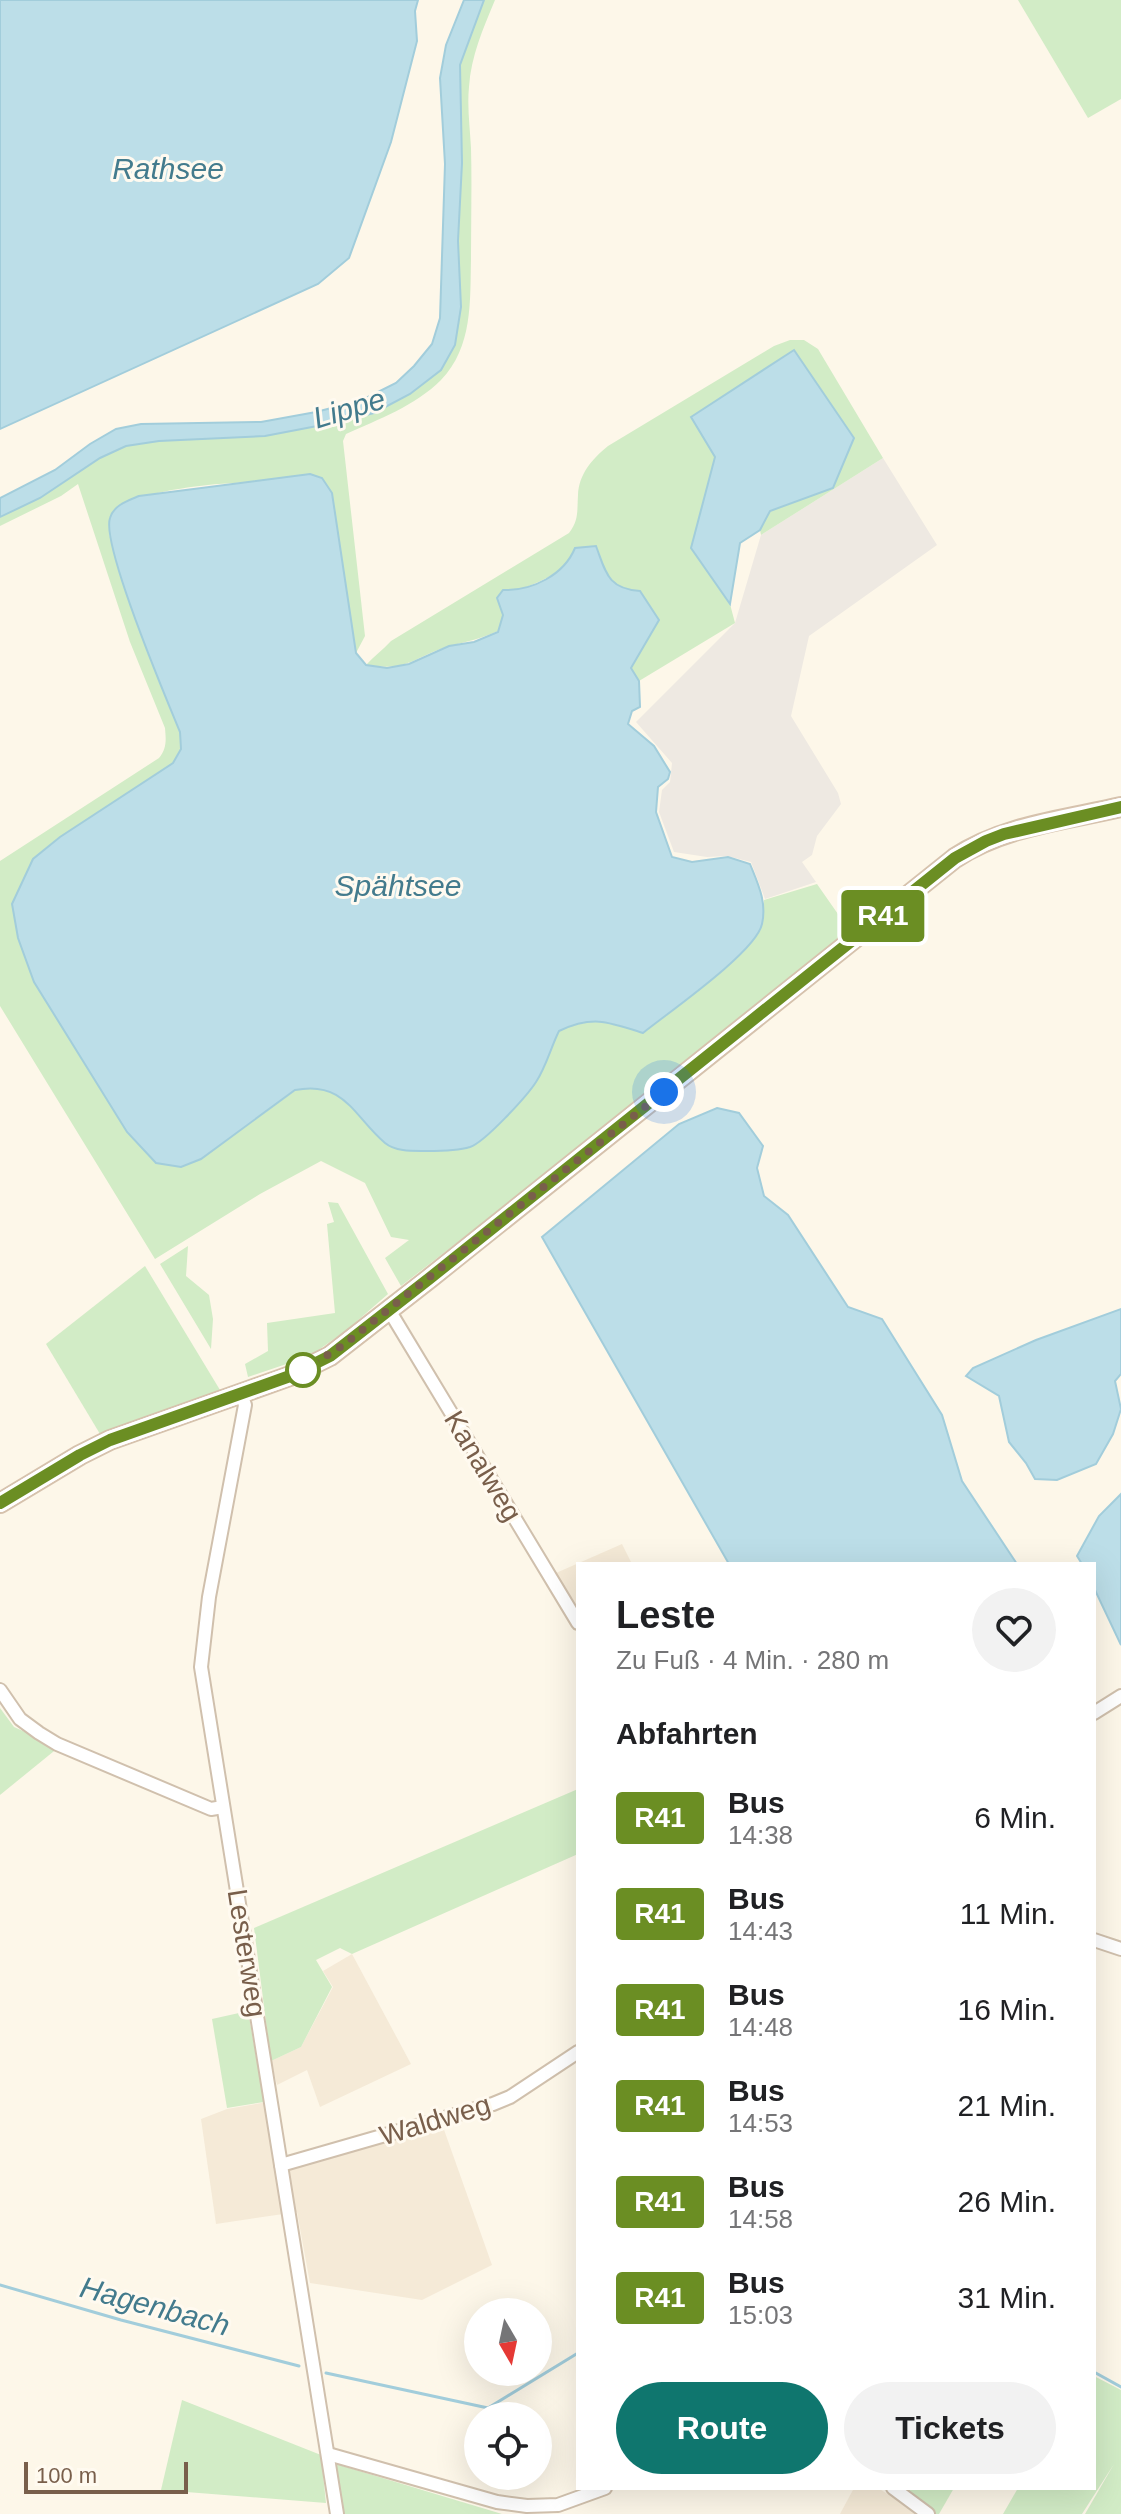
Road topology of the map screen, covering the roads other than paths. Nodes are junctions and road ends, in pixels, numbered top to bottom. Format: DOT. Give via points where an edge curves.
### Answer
graph roads {
  1 [pos="1121,807"];
  2 [pos="389,1310"];
  3 [pos="241,1394"];
  4 [pos="0,1503"];
  5 [pos="576,1620"];
  6 [pos="0,1690"];
  7 [pos="1121,1696"];
  8 [pos="1096,1712"];
  9 [pos="223,1807"];
  10 [pos="1096,1941"];
  11 [pos="1121,1949"];
  12 [pos="576,2053"];
  13 [pos="281,2165"];
  14 [pos="328,2454"];
  15 [pos="599,2490"];
  16 [pos="896,2490"];
  17 [pos="337,2514"];
  18 [pos="928,2514"];
  1 -- 2 [label="main road" via="1004,834 955,858"];
  2 -- 3 [label="main road" via="316,1364"];
  2 -- 5 [label="street, Kanalweg"];
  3 -- 4 [label="main road" via="110,1440"];
  3 -- 9 [label="street, Lesterweg" via="245,1405 201,1667"];
  6 -- 9 [label="street" via="20,1719 57,1744 211,1809"];
  7 -- 8 [label="street"];
  9 -- 13 [label="street, Lesterweg"];
  10 -- 11 [label="street"];
  12 -- 13 [label="street, Waldweg" via="493,2104"];
  13 -- 14 [label="street, Lesterweg"];
  14 -- 15 [label="street" via="527,2506 558,2505"];
  14 -- 17 [label="street, Lesterweg"];
  16 -- 18 [label="street"];
}
